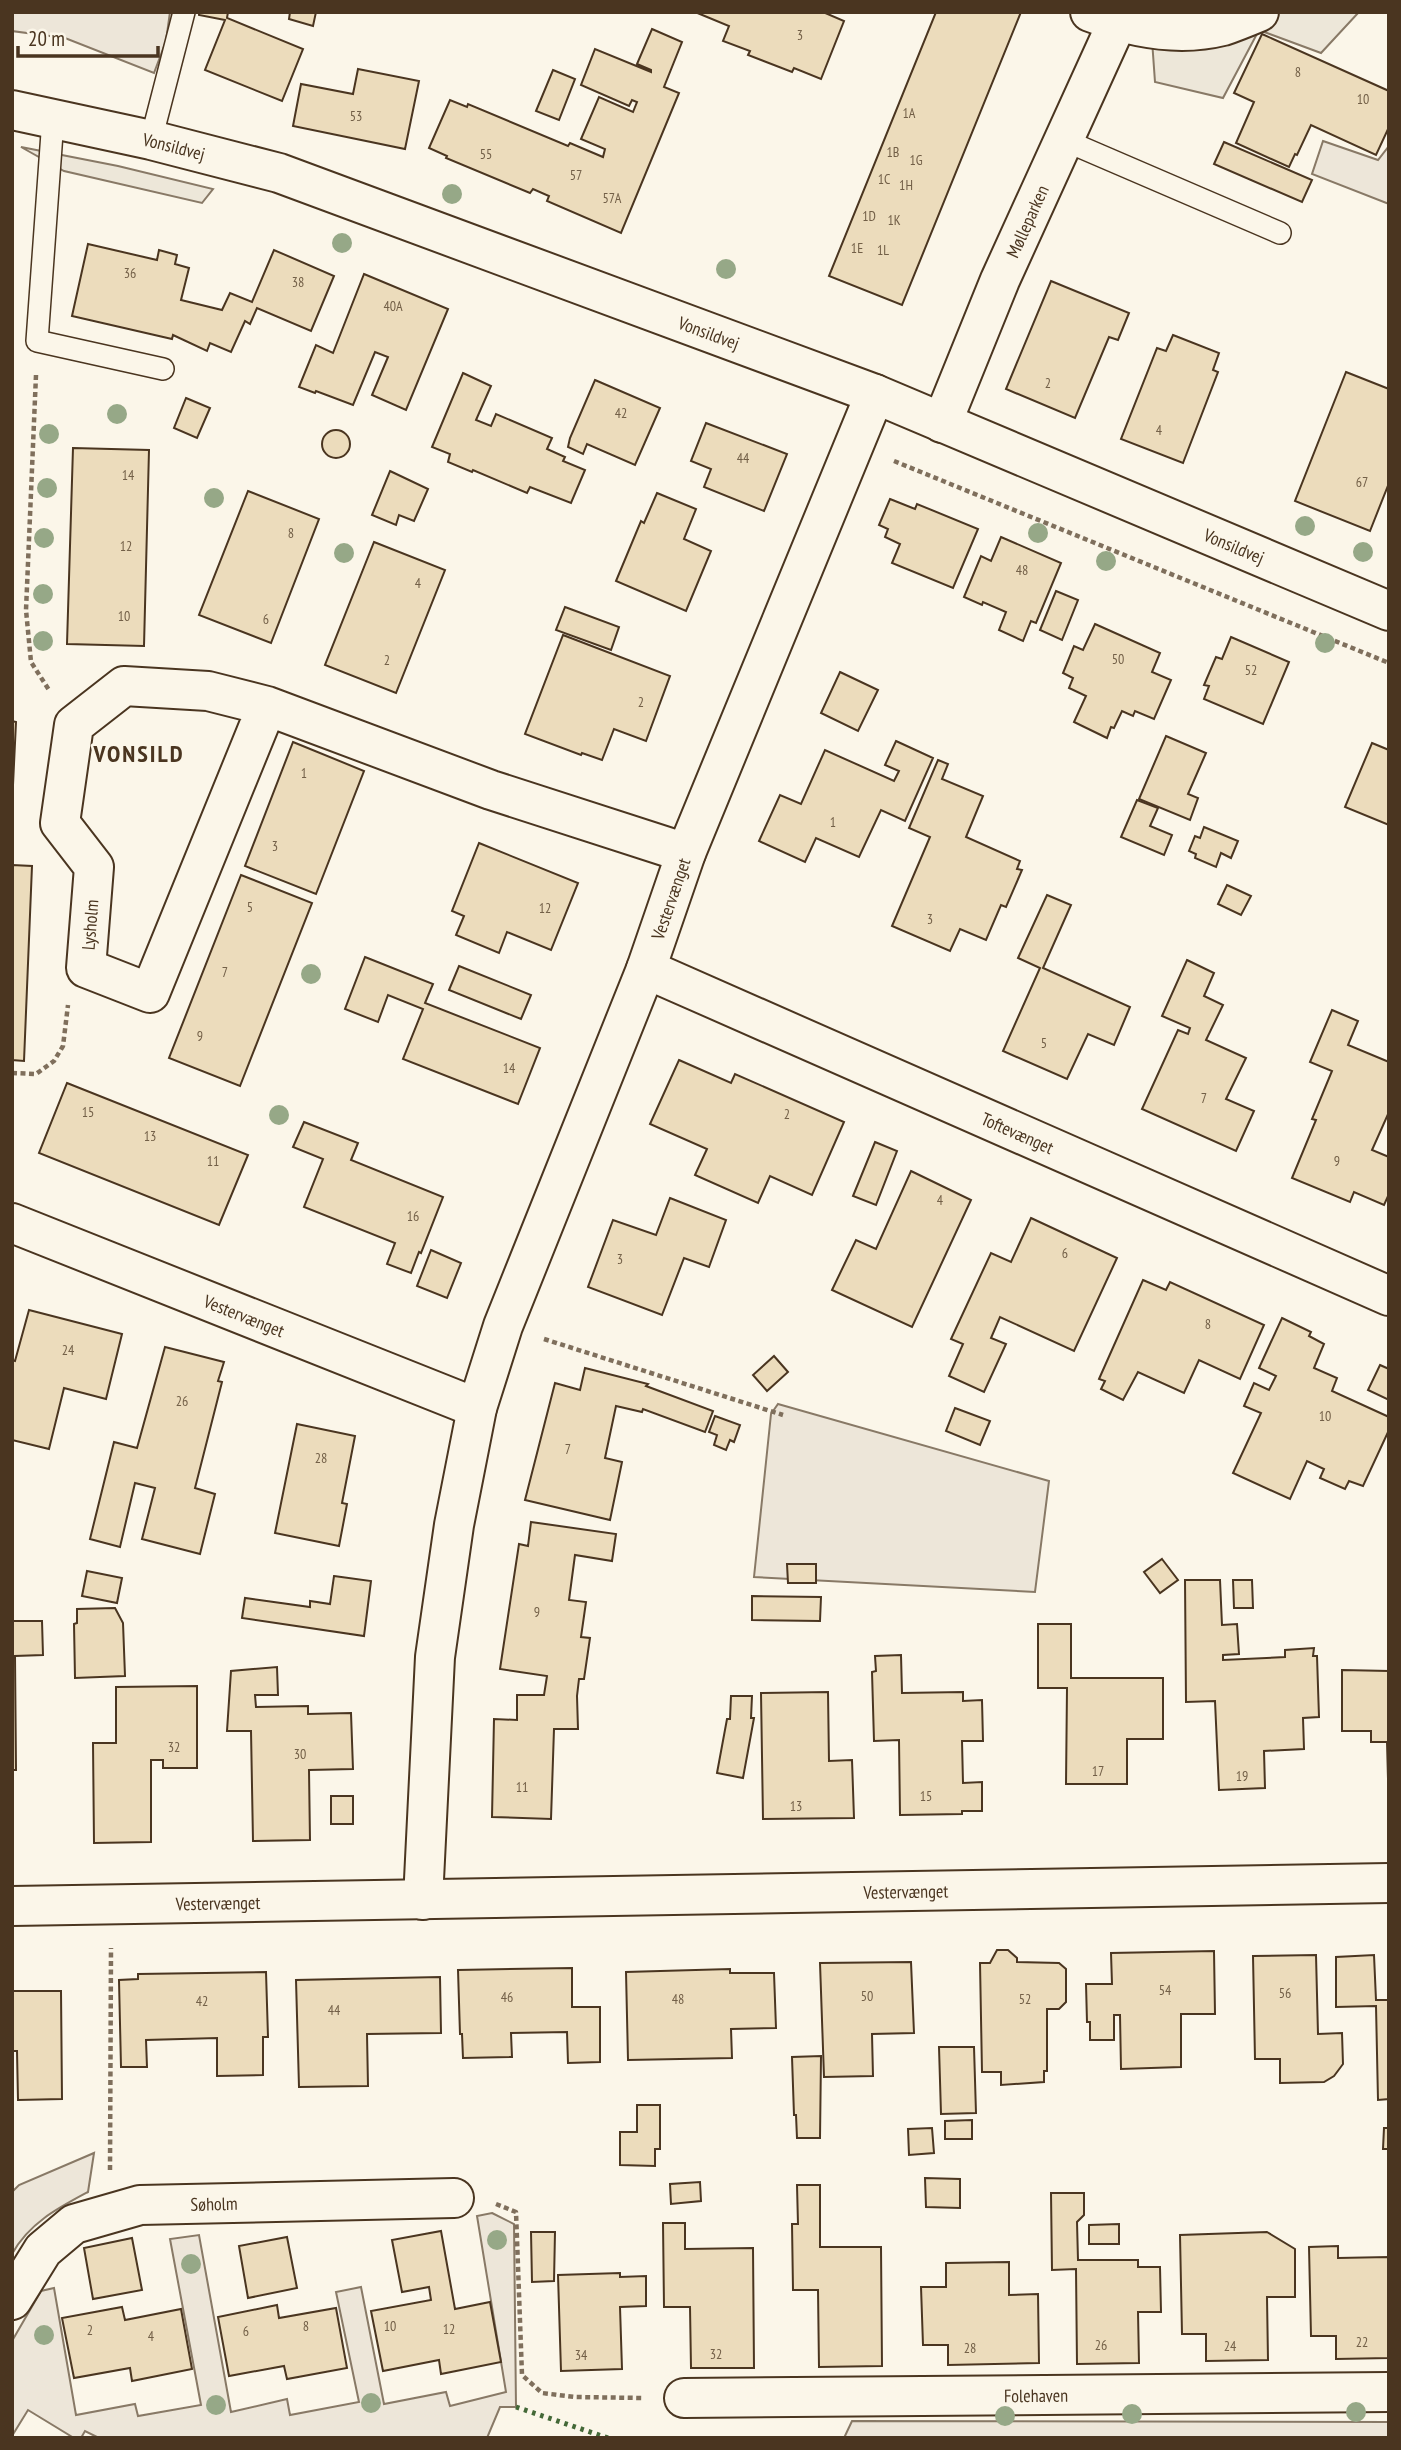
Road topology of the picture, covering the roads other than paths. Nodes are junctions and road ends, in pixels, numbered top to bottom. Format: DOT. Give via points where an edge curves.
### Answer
graph roads {
  1 [pos="184,12"];
  2 [pos="1259,12"];
  3 [pos="1110,16"];
  4 [pos="12,110"];
  5 [pos="53,119"];
  6 [pos="151,140"];
  7 [pos="1064,141"];
  8 [pos="1280,233"];
  9 [pos="163,369"];
  10 [pos="875,394"];
  11 [pos="942,424"];
  12 [pos="1389,611"];
  13 [pos="267,706"];
  14 [pos="686,853"];
  15 [pos="646,969"];
  16 [pos="12,1223"];
  17 [pos="1389,1297"];
  18 [pos="477,1408"];
  19 [pos="1389,1883"];
  20 [pos="423,1900"];
  21 [pos="12,1906"];
  22 [pos="454,2198"];
  23 [pos="12,2300"];
  24 [pos="1389,2392"];
  25 [pos="684,2398"];
  1 -- 6 [label="lane"];
  2 -- 3 [label="street, Mølleparken" via="1222,26 1170,31"];
  3 -- 7 [label="street, Mølleparken"];
  4 -- 5 [label="street, Vonsildvej"];
  5 -- 6 [label="street, Vonsildvej"];
  5 -- 9 [label="lane" via="37,341"];
  6 -- 10 [label="street, Vonsildvej" via="279,173"];
  7 -- 8 [label="lane"];
  7 -- 11 [label="street, Mølleparken" via="1000,280"];
  10 -- 11 [label="street, Vonsildvej"];
  10 -- 14 [label="street, Vestervænget"];
  11 -- 12 [label="street, Vonsildvej"];
  13 -- 13 [label="street, Lysholm" via="150,993 86,968 94,867 60,822 74,725 124,686 208,691"];
  13 -- 14 [label="street" via="491,790"];
  14 -- 15 [label="street, Vestervænget"];
  15 -- 17 [label="street, Toftevænget"];
  15 -- 18 [label="street, Vestervænget" via="503,1325"];
  16 -- 18 [label="street, Vestervænget"];
  18 -- 20 [label="street, Vestervænget" via="435,1657"];
  19 -- 20 [label="street, Vestervænget"];
  20 -- 21 [label="street, Vestervænget"];
  22 -- 23 [label="street, Søholm" via="140,2205 74,2224 43,2250"];
  24 -- 25 [label="street, Folehaven"];
}
